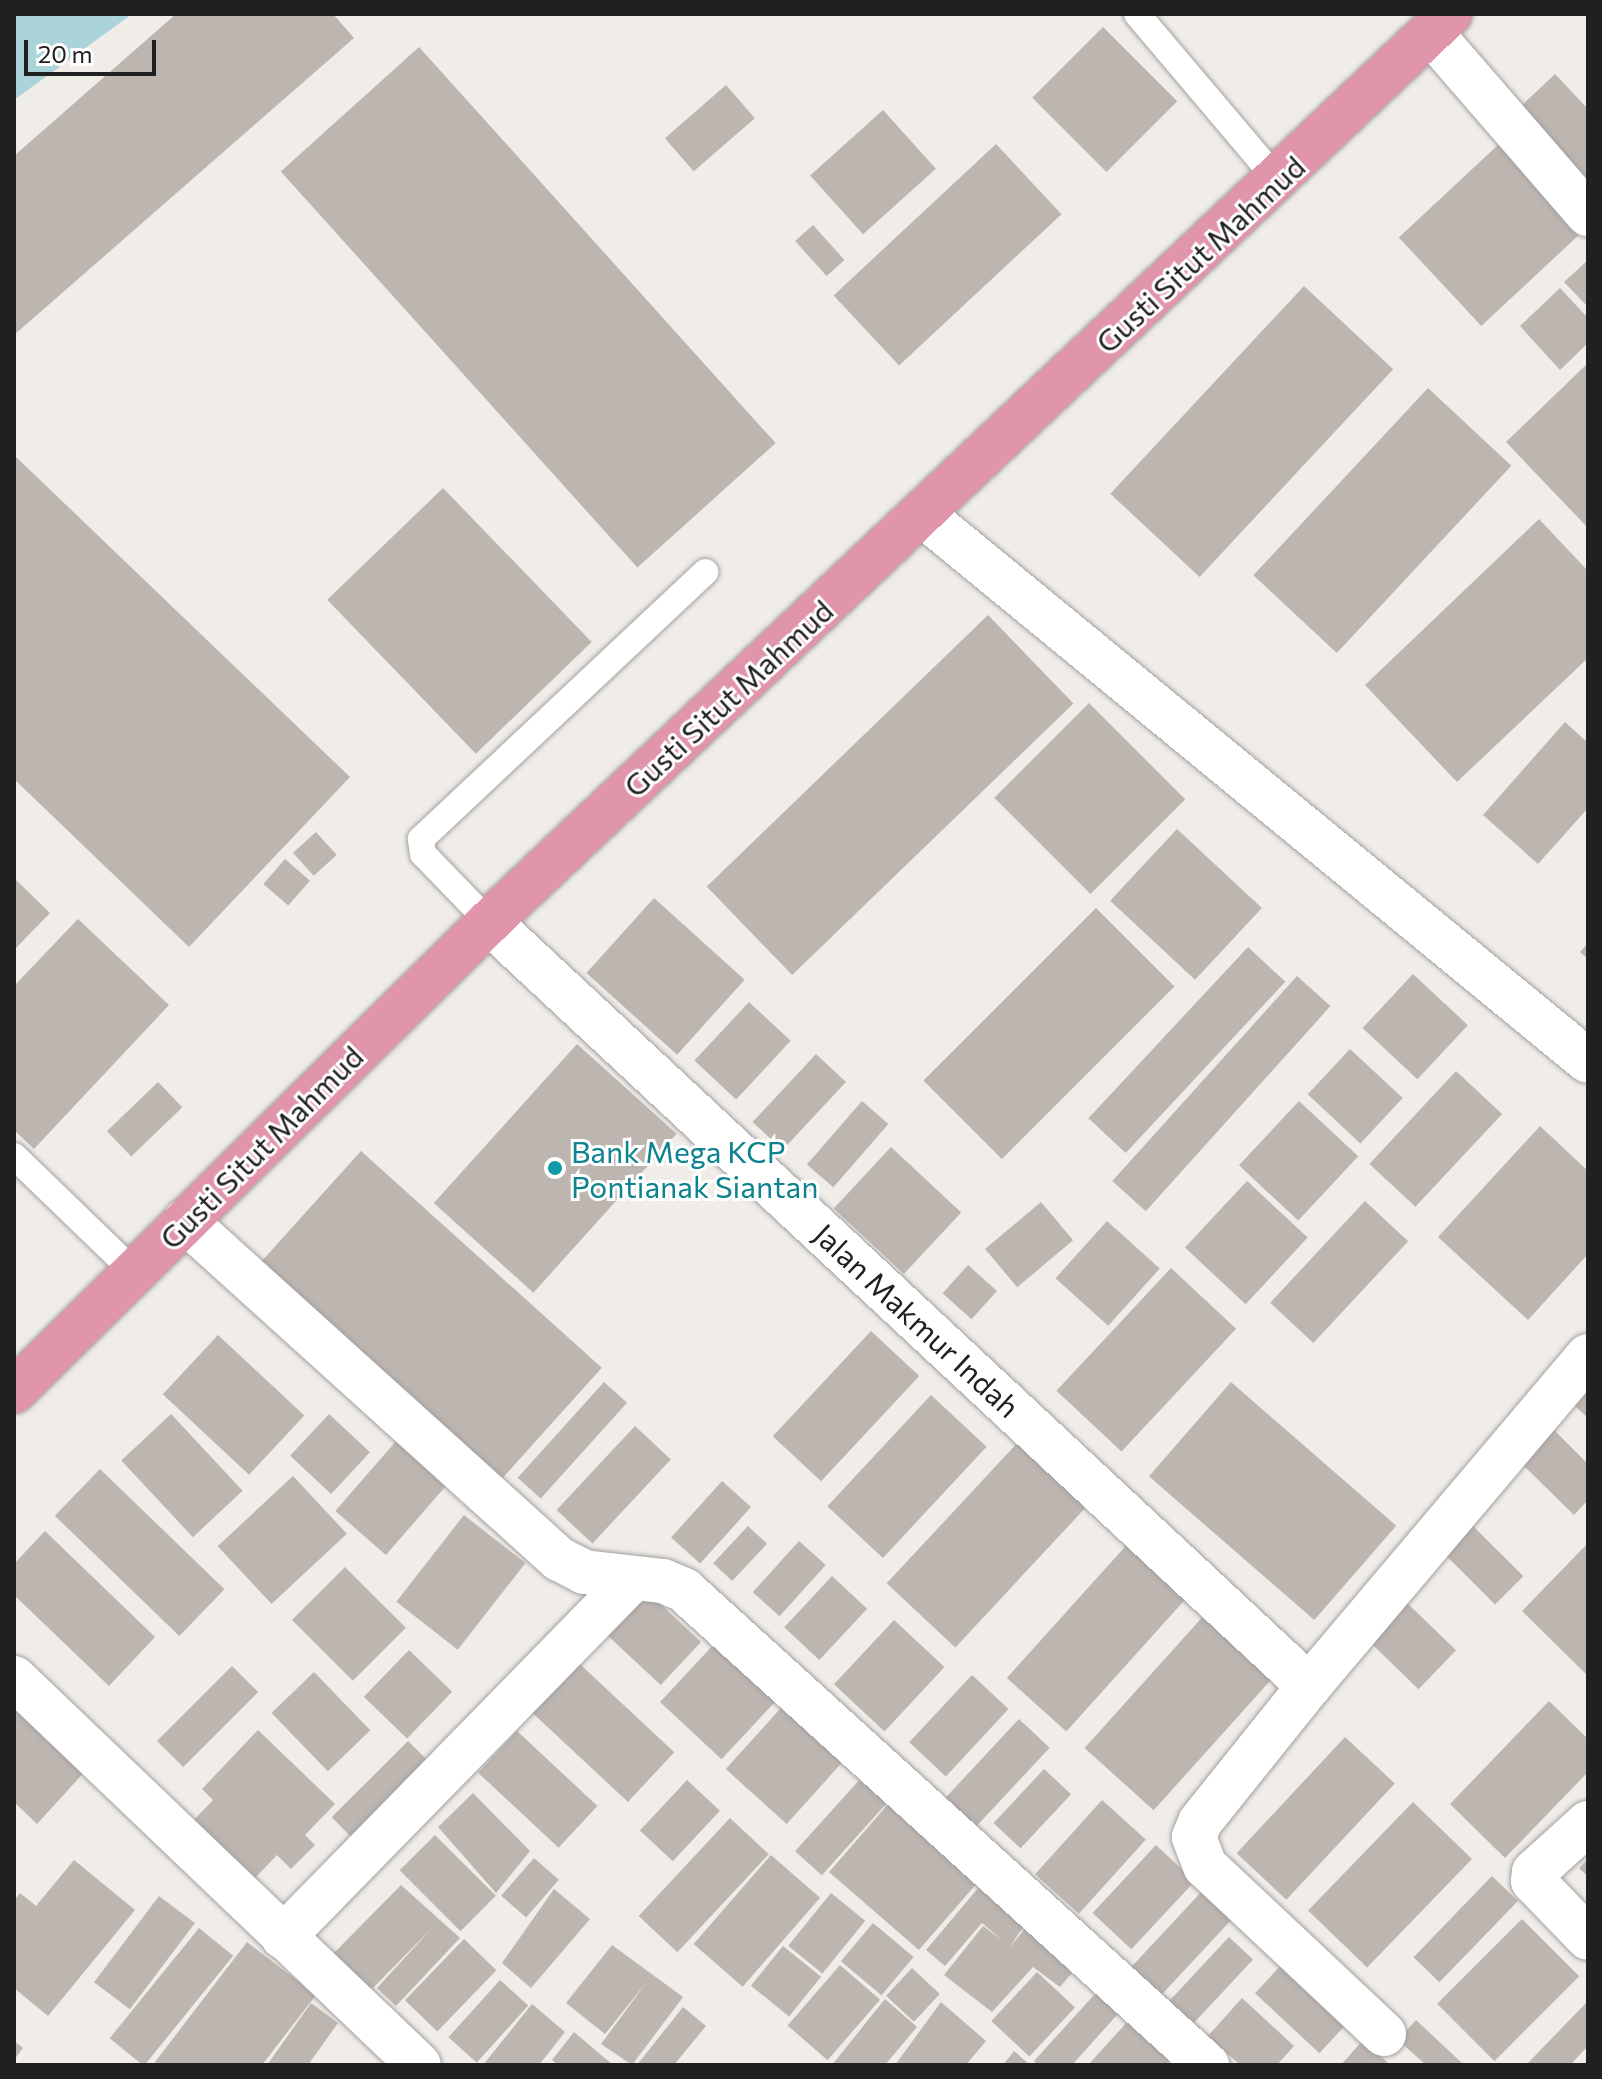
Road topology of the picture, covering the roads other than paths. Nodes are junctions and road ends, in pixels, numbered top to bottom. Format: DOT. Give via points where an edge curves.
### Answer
graph roads {
  1 [pos="1137,14"];
  2 [pos="1441,23"];
  3 [pos="1278,181"];
  4 [pos="1588,214"];
  5 [pos="930,508"];
  6 [pos="705,572"];
  7 [pos="489,922"];
  8 [pos="1588,1061"];
  9 [pos="14,1156"];
  10 [pos="185,1221"];
  11 [pos="135,1273"];
  12 [pos="1588,1356"];
  13 [pos="14,1391"];
  14 [pos="633,1579"];
  15 [pos="14,1678"];
  16 [pos="1309,1686"];
  17 [pos="1588,1823"];
  18 [pos="283,1937"];
  19 [pos="1588,1938"];
  20 [pos="1384,2034"];
  21 [pos="393,2056"];
  22 [pos="1207,2065"];
  1 -- 3 [label="lane"];
  2 -- 3 [label="highway, Gusti Situt Mahmud"];
  2 -- 4 [label="street"];
  3 -- 5 [label="highway, Gusti Situt Mahmud"];
  5 -- 7 [label="highway, Gusti Situt Mahmud"];
  5 -- 8 [label="street"];
  6 -- 7 [label="lane" via="421,839 423,854"];
  7 -- 10 [label="highway, Gusti Situt Mahmud"];
  7 -- 16 [label="street, Jalan Makmur Indah"];
  9 -- 11 [label="lane"];
  10 -- 11 [label="highway, Gusti Situt Mahmud"];
  10 -- 14 [label="street" via="559,1559 584,1572"];
  11 -- 13 [label="highway, Gusti Situt Mahmud"];
  12 -- 16 [label="street"];
  14 -- 18 [label="street"];
  14 -- 22 [label="street" via="663,1581 684,1590"];
  15 -- 18 [label="street"];
  16 -- 20 [label="street" via="1200,1822 1196,1853"];
  17 -- 19 [label="street" via="1534,1872 1533,1881"];
  18 -- 21 [label="street"];
}
